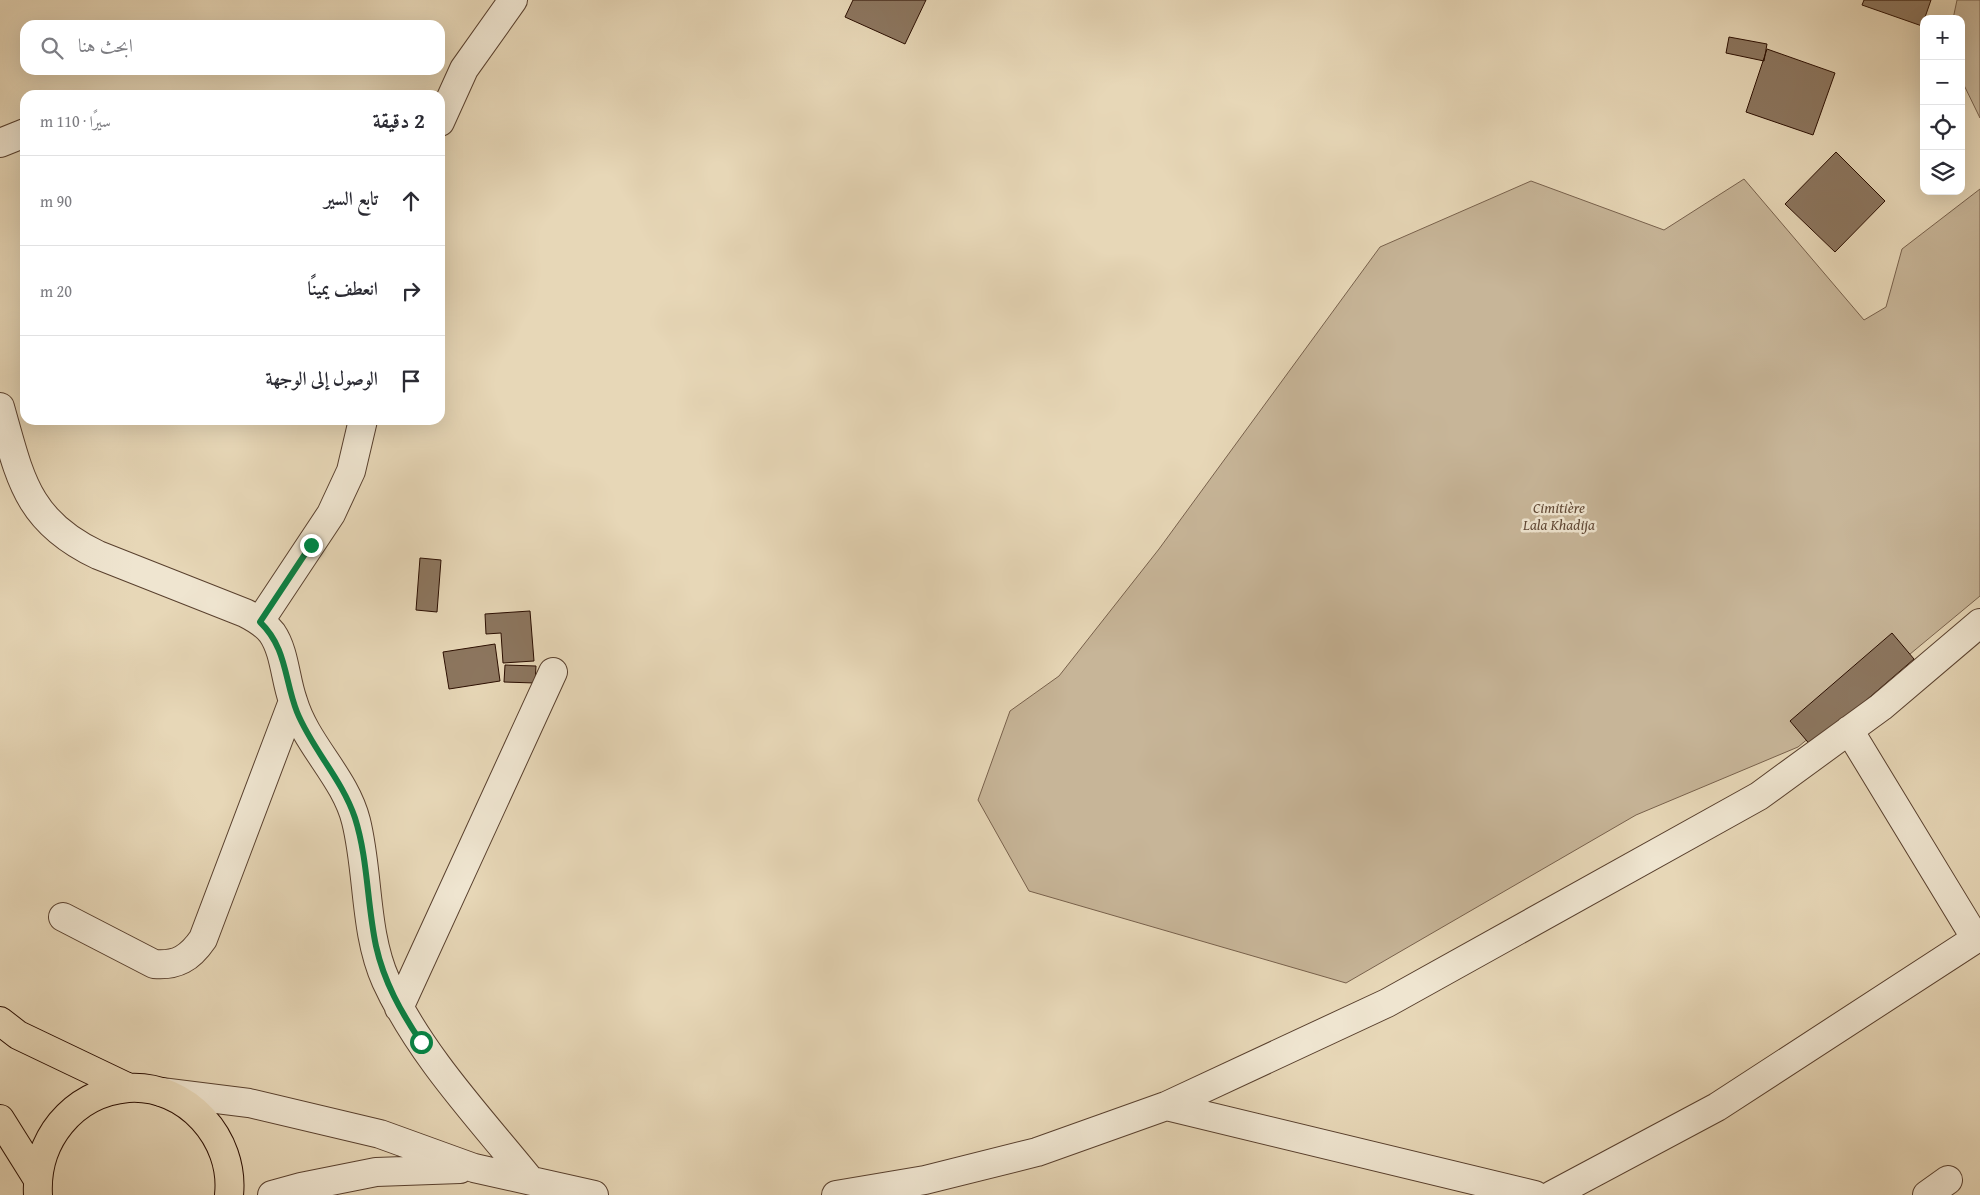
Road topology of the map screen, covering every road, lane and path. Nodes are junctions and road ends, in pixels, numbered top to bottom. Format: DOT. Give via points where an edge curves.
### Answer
graph roads {
  1 [pos="512,0"];
  2 [pos="445,111"];
  3 [pos="20,136"];
  4 [pos="0,144"];
  5 [pos="0,407"];
  6 [pos="362,425"];
  7 [pos="260,622"];
  8 [pos="1980,623"];
  9 [pos="553,672"];
  10 [pos="292,701"];
  11 [pos="1849,730"];
  12 [pos="63,917"];
  13 [pos="1978,938"];
  14 [pos="399,1008"];
  15 [pos="0,1021"];
  16 [pos="129,1088"];
  17 [pos="161,1092"];
  18 [pos="1166,1106"];
  19 [pos="0,1119"];
  20 [pos="474,1168"];
  21 [pos="530,1180"];
  22 [pos="37,1187"];
  23 [pos="229,1195"];
  24 [pos="272,1195"];
  25 [pos="594,1195"];
  26 [pos="836,1195"];
  27 [pos="1535,1195"];
  28 [pos="1552,1195"];
  1 -- 2 [label="street" via="464,69"];
  3 -- 4 [label="street"];
  5 -- 7 [label="street" via="27,492 39,512 55,528 77,545 98,555 245,613"];
  6 -- 7 [label="street" via="352,471 331,514"];
  7 -- 10 [label="street" via="271,632 279,647"];
  8 -- 11 [label="street"];
  9 -- 14 [label="street"];
  10 -- 12 [label="street" via="203,939 194,952 181,962 154,964"];
  10 -- 14 [label="street" via="350,804 361,846 376,946 385,978"];
  11 -- 13 [label="street"];
  11 -- 18 [label="street" via="1758,796 1388,1003"];
  13 -- 28 [label="street" via="1717,1107"];
  14 -- 21 [label="street" via="442,1070"];
  15 -- 16 [label="highway" via="18,1035"];
  16 -- 17 [label="highway"];
  16 -- 22 [label="highway" via="101,1094 76,1107 56,1126 43,1151"];
  17 -- 20 [label="street" via="249,1103 380,1134"];
  17 -- 23 [label="highway" via="188,1104 209,1124 224,1150 231,1178"];
  18 -- 26 [label="street" via="1038,1152 925,1180"];
  18 -- 27 [label="street"];
  19 -- 22 [label="highway"];
  20 -- 21 [label="street"];
  20 -- 24 [label="street" via="376,1172"];
  21 -- 25 [label="street"];
}
